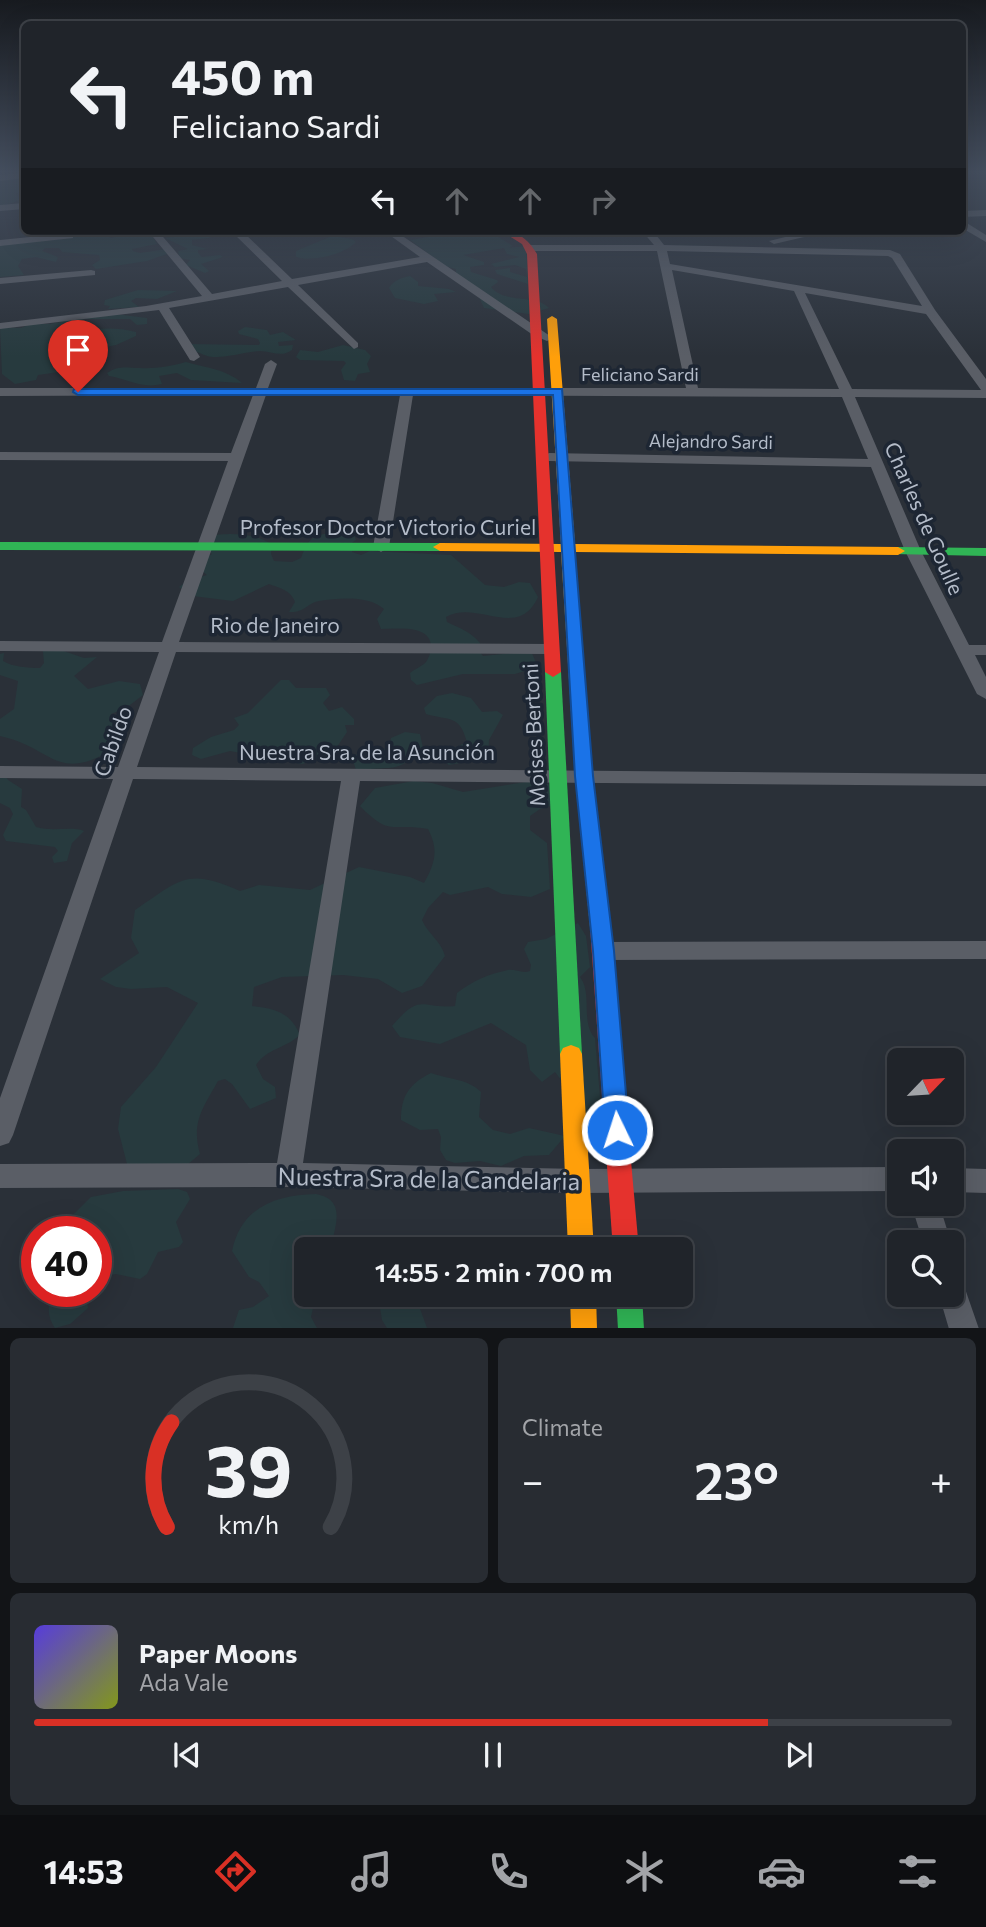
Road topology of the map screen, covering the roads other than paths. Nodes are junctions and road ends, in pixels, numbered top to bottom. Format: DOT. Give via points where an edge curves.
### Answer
graph roads {
  1 [pos="156,235"];
  2 [pos="240,235"];
  3 [pos="395,235"];
  4 [pos="512,235"];
  5 [pos="525,235"];
  6 [pos="651,235"];
  7 [pos="805,235"];
  8 [pos="70,236"];
  9 [pos="0,243"];
  10 [pos="536,248"];
  11 [pos="662,248"];
  12 [pos="740,248"];
  13 [pos="429,258"];
  14 [pos="666,265"];
  15 [pos="91,273"];
  16 [pos="0,281"];
  17 [pos="291,282"];
  18 [pos="798,289"];
  19 [pos="208,296"];
  20 [pos="162,306"];
  21 [pos="930,311"];
  22 [pos="0,326"];
  23 [pos="537,333"];
  24 [pos="554,340"];
  25 [pos="354,345"];
  26 [pos="194,357"];
  27 [pos="271,364"];
  28 [pos="986,388"];
  29 [pos="539,391"];
  30 [pos="558,391"];
  31 [pos="0,392"];
  32 [pos="693,392"];
  33 [pos="261,393"];
  34 [pos="407,393"];
  35 [pos="986,394"];
  36 [pos="848,395"];
  37 [pos="0,456"];
  38 [pos="238,457"];
  39 [pos="543,457"];
  40 [pos="563,457"];
  41 [pos="878,463"];
  42 [pos="0,536"];
  43 [pos="206,542"];
  44 [pos="986,542"];
  45 [pos="381,543"];
  46 [pos="547,543"];
  47 [pos="570,543"];
  48 [pos="0,546"];
  49 [pos="911,546"];
  50 [pos="986,552"];
  51 [pos="0,646"];
  52 [pos="170,646"];
  53 [pos="550,649"];
  54 [pos="964,650"];
  55 [pos="986,650"];
  56 [pos="986,694"];
  57 [pos="0,772"];
  58 [pos="124,772"];
  59 [pos="352,773"];
  60 [pos="556,775"];
  61 [pos="584,776"];
  62 [pos="986,780"];
  63 [pos="986,950"];
  64 [pos="603,951"];
  65 [pos="0,1135"];
  66 [pos="288,1174"];
  67 [pos="0,1177"];
  68 [pos="887,1179"];
  69 [pos="964,1180"];
  70 [pos="579,1181"];
  71 [pos="621,1181"];
  72 [pos="986,1181"];
  73 [pos="581,1237"];
  74 [pos="625,1237"];
  75 [pos="583,1307"];
  76 [pos="630,1307"];
  77 [pos="957,1307"];
  78 [pos="584,1328"];
  79 [pos="631,1328"];
  80 [pos="964,1328"];
  1 -- 19 [label="street"];
  2 -- 17 [label="street"];
  3 -- 13 [label="street"];
  4 -- 10 [label="street"];
  5 -- 10 [label="street"];
  6 -- 11 [label="street"];
  7 -- 12 [label="street"];
  8 -- 9 [label="street"];
  10 -- 11 [label="street"];
  10 -- 23 [label="street, Moises Bertoni"];
  10 -- 24 [label="street" via="546,252"];
  11 -- 12 [label="street"];
  11 -- 14 [label="street"];
  12 -- 21 [label="street" via="890,253"];
  13 -- 17 [label="street"];
  13 -- 23 [label="street"];
  14 -- 18 [label="street"];
  14 -- 32 [label="street"];
  15 -- 16 [label="street"];
  17 -- 19 [label="street"];
  17 -- 25 [label="street"];
  18 -- 21 [label="street"];
  18 -- 36 [label="street, Charles de Goulle"];
  19 -- 20 [label="street"];
  20 -- 22 [label="street"];
  20 -- 26 [label="street"];
  21 -- 28 [label="street"];
  23 -- 24 [label="street"];
  23 -- 29 [label="street, Moises Bertoni"];
  24 -- 30 [label="street"];
  27 -- 33 [label="street, Cabildo"];
  29 -- 30 [label="street, Feliciano Sardi"];
  29 -- 34 [label="street, Feliciano Sardi"];
  29 -- 39 [label="street, Moises Bertoni"];
  30 -- 32 [label="street, Feliciano Sardi"];
  30 -- 40 [label="street"];
  31 -- 33 [label="street, Feliciano Sardi"];
  32 -- 36 [label="street, Feliciano Sardi"];
  33 -- 34 [label="street, Feliciano Sardi"];
  33 -- 38 [label="street, Cabildo"];
  34 -- 45 [label="street"];
  35 -- 36 [label="street, Feliciano Sardi"];
  36 -- 41 [label="street, Charles de Goulle"];
  37 -- 38 [label="street"];
  38 -- 43 [label="street, Cabildo"];
  39 -- 40 [label="street, Alejandro Sardi"];
  39 -- 46 [label="street, Moises Bertoni"];
  40 -- 41 [label="street, Alejandro Sardi"];
  40 -- 47 [label="street"];
  41 -- 49 [label="street, Charles de Goulle"];
  42 -- 43 [label="street, Profesor Doctor Victorio Curiel"];
  43 -- 45 [label="street, Profesor Doctor Victorio Curiel"];
  43 -- 48 [label="street, Profesor Doctor Victorio Curiel"];
  43 -- 52 [label="street, Cabildo"];
  44 -- 49 [label="street, Profesor Doctor Victorio Curiel"];
  45 -- 46 [label="street, Profesor Doctor Victorio Curiel"];
  46 -- 47 [label="street, Profesor Doctor Victorio Curiel"];
  46 -- 53 [label="street, Moises Bertoni"];
  47 -- 49 [label="street, Profesor Doctor Victorio Curiel"];
  47 -- 61 [label="street"];
  49 -- 50 [label="street, Profesor Doctor Victorio Curiel"];
  49 -- 54 [label="street, Charles de Goulle"];
  51 -- 52 [label="street, Rio de Janeiro"];
  52 -- 53 [label="street, Rio de Janeiro"];
  52 -- 58 [label="street, Cabildo"];
  53 -- 60 [label="street, Moises Bertoni"];
  54 -- 55 [label="street"];
  54 -- 56 [label="street, Charles de Goulle"];
  57 -- 58 [label="street, Nuestra Sra. de la Asunción"];
  58 -- 59 [label="street, Nuestra Sra. de la Asunción"];
  58 -- 65 [label="street, Cabildo"];
  59 -- 60 [label="street, Nuestra Sra. de la Asunción"];
  59 -- 66 [label="street"];
  60 -- 61 [label="street, Nuestra Sra. de la Asunción"];
  60 -- 70 [label="street, Moises Bertoni"];
  61 -- 62 [label="street, Nuestra Sra. de la Asunción"];
  61 -- 64 [label="street"];
  63 -- 64 [label="street"];
  64 -- 71 [label="street"];
  66 -- 67 [label="street, Nuestra Sra de la Candelaria"];
  66 -- 70 [label="street, Nuestra Sra de la Candelaria"];
  68 -- 71 [label="street, Nuestra Sra de la Candelaria"];
  69 -- 72 [label="street"];
  70 -- 71 [label="street, Nuestra Sra de la Candelaria"];
  70 -- 73 [label="street, Moises Bertoni"];
  71 -- 74 [label="street"];
  75 -- 78 [label="street"];
  76 -- 79 [label="street"];
  77 -- 80 [label="street"];
}
